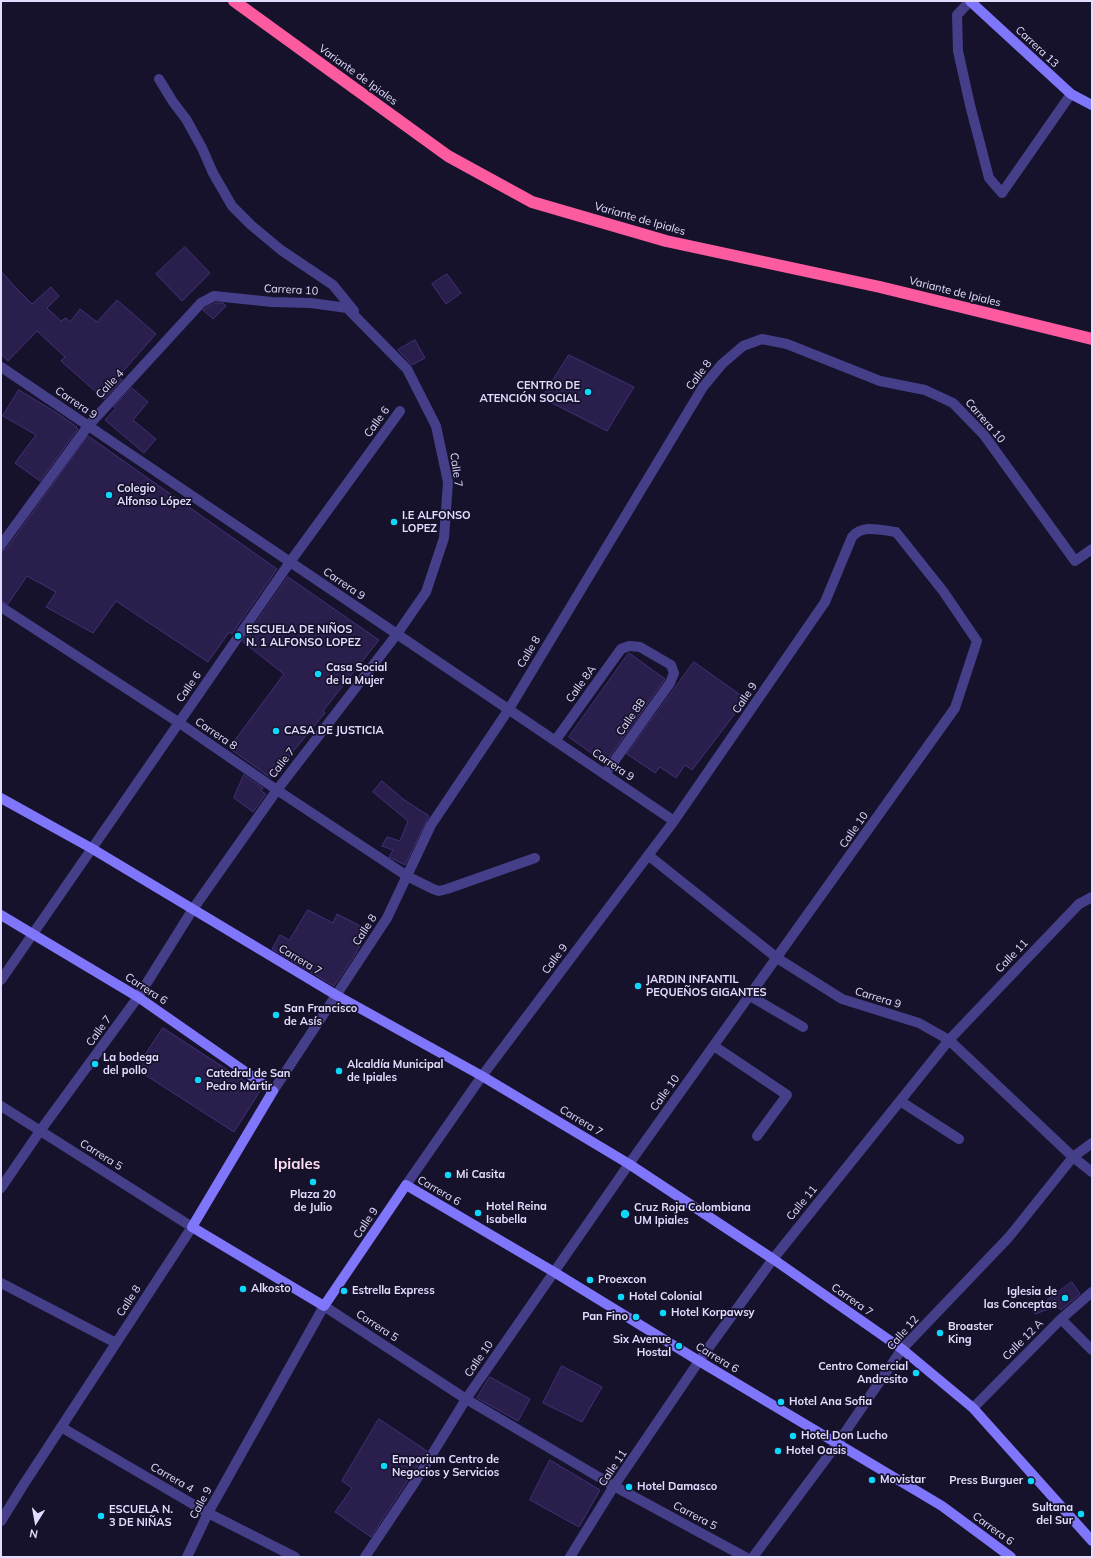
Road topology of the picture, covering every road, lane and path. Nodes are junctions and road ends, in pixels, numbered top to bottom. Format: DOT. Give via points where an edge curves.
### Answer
graph roads {
  1 [pos="234,1"];
  2 [pos="970,1"];
  3 [pos="159,79"];
  4 [pos="1071,94"];
  5 [pos="1092,105"];
  6 [pos="201,303"];
  7 [pos="372,333"];
  8 [pos="762,339"];
  9 [pos="1092,339"];
  10 [pos="1,367"];
  11 [pos="400,410"];
  12 [pos="88,426"];
  13 [pos="1,545"];
  14 [pos="1092,548"];
  15 [pos="290,562"];
  16 [pos="1,607"];
  17 [pos="397,634"];
  18 [pos="977,641"];
  19 [pos="674,673"];
  20 [pos="509,709"];
  21 [pos="178,722"];
  22 [pos="555,741"];
  23 [pos="605,774"];
  24 [pos="277,790"];
  25 [pos="1,798"];
  26 [pos="674,821"];
  27 [pos="91,848"];
  28 [pos="648,855"];
  29 [pos="535,858"];
  30 [pos="407,876"];
  31 [pos="1092,897"];
  32 [pos="193,909"];
  33 [pos="1,915"];
  34 [pos="32,934"];
  35 [pos="777,958"];
  36 [pos="1,980"];
  37 [pos="336,995"];
  38 [pos="750,996"];
  39 [pos="138,997"];
  40 [pos="803,1027"];
  41 [pos="949,1040"];
  42 [pos="714,1046"];
  43 [pos="482,1076"];
  44 [pos="273,1091"];
  45 [pos="900,1101"];
  46 [pos="1,1106"];
  47 [pos="40,1130"];
  48 [pos="757,1136"];
  49 [pos="959,1139"];
  50 [pos="1092,1143"];
  51 [pos="1073,1157"];
  52 [pos="629,1164"];
  53 [pos="1092,1172"];
  54 [pos="406,1185"];
  55 [pos="1,1188"];
  56 [pos="192,1227"];
  57 [pos="773,1259"];
  58 [pos="554,1272"];
  59 [pos="1,1283"];
  60 [pos="1092,1292"];
  61 [pos="324,1306"];
  62 [pos="1061,1319"];
  63 [pos="116,1343"];
  64 [pos="902,1349"];
  65 [pos="1092,1350"];
  66 [pos="699,1361"];
  67 [pos="466,1399"];
  68 [pos="973,1408"];
  69 [pos="61,1427"];
  70 [pos="836,1444"];
  71 [pos="614,1486"];
  72 [pos="208,1513"];
  73 [pos="1,1521"];
  74 [pos="1092,1541"];
  75 [pos="187,1557"];
  76 [pos="295,1557"];
  77 [pos="365,1557"];
  78 [pos="570,1557"];
  79 [pos="745,1557"];
  80 [pos="753,1557"];
  81 [pos="1011,1557"];
  1 -- 9 [label="highway, Variante de Ipiales" via="448,156 532,202 666,242 880,287"];
  2 -- 4 [label="main road, Carrera 13"];
  2 -- 4 [label="street" via="957,15 958,51 989,178 1002,193"];
  3 -- 7 [label="street" via="186,119 232,206 281,250 333,285"];
  4 -- 5 [label="main road, Carrera 13"];
  6 -- 7 [label="street, Carrera 10" via="214,296 272,302 311,302 347,308"];
  6 -- 12 [label="street, Calle 4"];
  7 -- 17 [label="street, Calle 7" via="407,369 436,426 448,482 444,538 426,592"];
  8 -- 14 [label="street, Carrera 10" via="787,344 880,381 925,390 953,403 984,435 1075,561"];
  8 -- 20 [label="street, Calle 8" via="743,346 722,364 703,386"];
  10 -- 12 [label="street, Carrera 9"];
  11 -- 15 [label="street, Calle 6"];
  12 -- 13 [label="street, Calle 4"];
  12 -- 15 [label="street, Carrera 9"];
  15 -- 17 [label="street, Carrera 9"];
  15 -- 21 [label="street, Calle 6"];
  16 -- 21 [label="street, Carrera 8"];
  17 -- 20 [label="street, Carrera 9"];
  17 -- 24 [label="street, Calle 7"];
  18 -- 26 [label="street, Calle 9" via="943,591 896,532 865,529 856,532 825,602"];
  18 -- 35 [label="street, Calle 10" via="955,708"];
  19 -- 22 [label="street, Calle 8A" via="671,665 640,646 621,649"];
  19 -- 23 [label="street, Calle 8B"];
  20 -- 22 [label="street, Carrera 9"];
  20 -- 30 [label="street, Calle 8" via="431,825"];
  21 -- 24 [label="street, Carrera 8"];
  21 -- 27 [label="street, Calle 6"];
  22 -- 23 [label="street, Carrera 9"];
  23 -- 26 [label="street, Carrera 9"];
  24 -- 30 [label="street, Carrera 8"];
  24 -- 32 [label="street, Calle 7"];
  25 -- 27 [label="main road, Carrera 7"];
  26 -- 28 [label="street, Calle 9"];
  27 -- 32 [label="main road, Carrera 7"];
  27 -- 34 [label="street, Calle 6"];
  28 -- 35 [label="street, Carrera 9"];
  28 -- 43 [label="street, Calle 9"];
  29 -- 30 [label="street, Carrera 8" via="439,891"];
  30 -- 37 [label="street, Calle 8" via="387,918"];
  31 -- 41 [label="street, Calle 11" via="1079,904"];
  32 -- 37 [label="main road, Carrera 7"];
  32 -- 39 [label="street, Calle 7"];
  33 -- 34 [label="main road, Carrera 6"];
  34 -- 36 [label="street, Calle 6"];
  34 -- 39 [label="main road, Carrera 6"];
  35 -- 38 [label="street, Calle 10"];
  35 -- 41 [label="street, Carrera 9" via="842,999 919,1023"];
  37 -- 43 [label="main road, Carrera 7"];
  37 -- 44 [label="street, Calle 8"];
  38 -- 40 [label="street"];
  38 -- 42 [label="street, Calle 10"];
  39 -- 44 [label="main road, Carrera 6"];
  39 -- 47 [label="street, Calle 7"];
  41 -- 45 [label="street, Calle 11"];
  41 -- 51 [label="street, Carrera 9"];
  42 -- 48 [label="street" via="787,1095"];
  42 -- 52 [label="street, Calle 10"];
  43 -- 52 [label="main road, Carrera 7"];
  43 -- 54 [label="street, Calle 9"];
  44 -- 56 [label="main road, Calle 8"];
  45 -- 49 [label="street"];
  45 -- 57 [label="street, Calle 11"];
  46 -- 47 [label="street, Carrera 5"];
  47 -- 55 [label="street, Calle 7"];
  47 -- 56 [label="street, Carrera 5"];
  50 -- 51 [label="street, Calle 12"];
  51 -- 53 [label="street, Carrera 9"];
  51 -- 64 [label="street, Calle 12" via="1009,1237"];
  52 -- 57 [label="main road, Carrera 7"];
  52 -- 58 [label="street, Calle 10"];
  54 -- 58 [label="main road, Carrera 6"];
  54 -- 61 [label="main road, Calle 9"];
  56 -- 61 [label="main road, Carrera 5"];
  56 -- 63 [label="street, Calle 8"];
  57 -- 64 [label="main road, Carrera 7"];
  57 -- 66 [label="street, Calle 11"];
  58 -- 66 [label="main road, Carrera 6"];
  58 -- 67 [label="street, Calle 10"];
  59 -- 63 [label="street"];
  60 -- 62 [label="street, Calle 12 A"];
  61 -- 67 [label="street, Carrera 5"];
  61 -- 72 [label="street, Calle 9"];
  62 -- 65 [label="street"];
  62 -- 68 [label="street, Calle 12 A"];
  63 -- 69 [label="street, Calle 8"];
  64 -- 68 [label="main road, Carrera 7"];
  64 -- 70 [label="street, Calle 12"];
  66 -- 70 [label="main road, Carrera 6"];
  66 -- 71 [label="street, Calle 11"];
  67 -- 71 [label="street, Carrera 5"];
  67 -- 77 [label="street, Calle 10"];
  68 -- 74 [label="main road, Carrera 7"];
  69 -- 72 [label="street, Carrera 4"];
  69 -- 73 [label="street, Calle 8"];
  70 -- 80 [label="street, Calle 12"];
  70 -- 81 [label="main road, Carrera 6" via="942,1506"];
  71 -- 78 [label="street, Calle 11"];
  71 -- 79 [label="street, Carrera 5"];
  72 -- 75 [label="street, Calle 9"];
  72 -- 76 [label="street, Carrera 4"];
}
